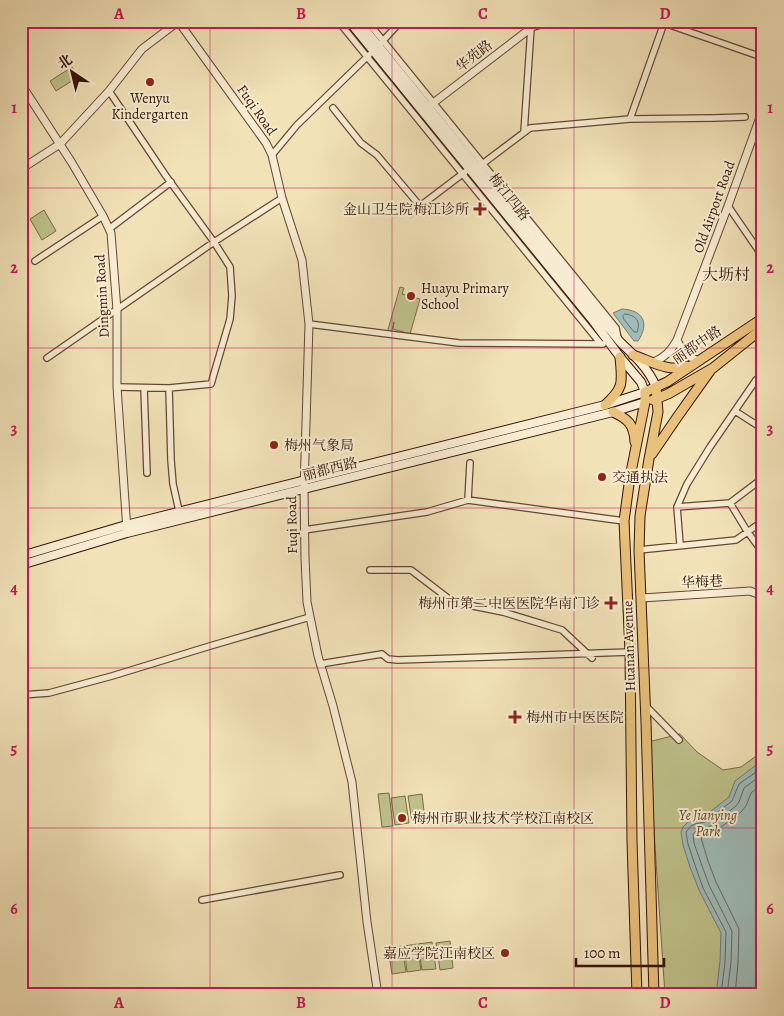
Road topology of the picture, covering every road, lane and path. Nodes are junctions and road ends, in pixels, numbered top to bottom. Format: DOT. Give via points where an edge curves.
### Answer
graph roads {
  1 [pos="179,21"];
  2 [pos="338,21"];
  3 [pos="349,21"];
  4 [pos="358,21"];
  5 [pos="367,21"];
  6 [pos="401,21"];
  7 [pos="553,21"];
  8 [pos="655,21"];
  9 [pos="664,23"];
  10 [pos="530,24"];
  11 [pos="378,46"];
  12 [pos="756,56"];
  13 [pos="21,84"];
  14 [pos="108,90"];
  15 [pos="428,107"];
  16 [pos="332,108"];
  17 [pos="763,109"];
  18 [pos="745,117"];
  19 [pos="630,119"];
  20 [pos="524,132"];
  21 [pos="60,144"];
  22 [pos="272,155"];
  23 [pos="476,166"];
  24 [pos="21,169"];
  25 [pos="171,182"];
  26 [pos="282,198"];
  27 [pos="420,206"];
  28 [pos="728,206"];
  29 [pos="411,213"];
  30 [pos="103,216"];
  31 [pos="109,229"];
  32 [pos="214,242"];
  33 [pos="763,257"];
  34 [pos="35,261"];
  35 [pos="117,310"];
  36 [pos="763,318"];
  37 [pos="309,324"];
  38 [pos="763,328"];
  39 [pos="754,334"];
  40 [pos="677,340"];
  41 [pos="620,342"];
  42 [pos="605,344"];
  43 [pos="763,347"];
  44 [pos="634,355"];
  45 [pos="620,357"];
  46 [pos="47,358"];
  47 [pos="699,361"];
  48 [pos="654,362"];
  49 [pos="713,368"];
  50 [pos="763,374"];
  51 [pos="117,387"];
  52 [pos="656,387"];
  53 [pos="144,388"];
  54 [pos="169,388"];
  55 [pos="644,392"];
  56 [pos="658,398"];
  57 [pos="645,402"];
  58 [pos="605,405"];
  59 [pos="735,411"];
  60 [pos="613,412"];
  61 [pos="763,429"];
  62 [pos="635,449"];
  63 [pos="649,459"];
  64 [pos="470,463"];
  65 [pos="147,473"];
  66 [pos="763,478"];
  67 [pos="304,480"];
  68 [pos="304,489"];
  69 [pos="468,500"];
  70 [pos="730,503"];
  71 [pos="678,507"];
  72 [pos="180,511"];
  73 [pos="624,521"];
  74 [pos="763,521"];
  75 [pos="126,529"];
  76 [pos="304,530"];
  77 [pos="748,531"];
  78 [pos="680,544"];
  79 [pos="639,550"];
  80 [pos="763,553"];
  81 [pos="21,556"];
  82 [pos="21,565"];
  83 [pos="370,570"];
  84 [pos="763,596"];
  85 [pos="642,598"];
  86 [pos="310,616"];
  87 [pos="630,652"];
  88 [pos="592,658"];
  89 [pos="320,664"];
  90 [pos="645,689"];
  91 [pos="630,691"];
  92 [pos="22,693"];
  93 [pos="645,705"];
  94 [pos="21,707"];
  95 [pos="679,740"];
  96 [pos="340,875"];
  97 [pos="202,900"];
  98 [pos="378,995"];
  99 [pos="637,995"];
  100 [pos="654,995"];
  1 -- 14 [label="street" via="142,49"];
  1 -- 22 [label="street, Fuqi Road"];
  2 -- 42 [label="street"];
  3 -- 42 [label="main road, 梅江四路" via="588,314"];
  4 -- 11 [label="main road, 梅江四路"];
  5 -- 41 [label="street" via="616,328"];
  6 -- 11 [label="street"];
  7 -- 10 [label="street"];
  8 -- 9 [label="street"];
  9 -- 12 [label="street"];
  9 -- 19 [label="street"];
  10 -- 15 [label="street, 华苑路"];
  10 -- 20 [label="street"];
  11 -- 15 [label="main road, 梅江四路"];
  11 -- 22 [label="street" via="297,125"];
  13 -- 21 [label="street, Dingmin Road"];
  14 -- 21 [label="street"];
  14 -- 25 [label="street"];
  15 -- 23 [label="main road, 梅江四路"];
  16 -- 27 [label="street"];
  17 -- 28 [label="street, Old Airport Road"];
  18 -- 19 [label="street"];
  19 -- 20 [label="street" via="530,128"];
  20 -- 23 [label="street"];
  21 -- 24 [label="street"];
  21 -- 30 [label="street, Dingmin Road"];
  22 -- 26 [label="street, Fuqi Road"];
  23 -- 27 [label="street"];
  23 -- 41 [label="main road, 梅江四路"];
  25 -- 31 [label="street"];
  25 -- 32 [label="street"];
  26 -- 32 [label="street"];
  26 -- 37 [label="street, Fuqi Road" via="302,260"];
  27 -- 29 [label="street"];
  28 -- 33 [label="street"];
  28 -- 40 [label="street, Old Airport Road"];
  30 -- 31 [label="street, Dingmin Road"];
  30 -- 34 [label="street"];
  31 -- 35 [label="street, Dingmin Road"];
  32 -- 35 [label="street"];
  32 -- 54 [label="street" via="230,267 232,296 230,319 211,384"];
  35 -- 46 [label="street"];
  35 -- 51 [label="street, Dingmin Road"];
  36 -- 47 [label="main road, 丽都中路"];
  37 -- 42 [label="street" via="459,343"];
  37 -- 67 [label="street, Fuqi Road"];
  38 -- 39 [label="main road, 丽都中路"];
  39 -- 43 [label="street"];
  39 -- 49 [label="main road, 丽都中路"];
  40 -- 47 [label="street" via="687,356"];
  40 -- 48 [label="street" via="668,354"];
  41 -- 44 [label="main road, 梅江四路"];
  42 -- 45 [label="main road, 梅江四路"];
  44 -- 48 [label="main road"];
  44 -- 52 [label="main road, 梅江四路" via="653,378"];
  45 -- 55 [label="main road, 梅江四路" via="641,382"];
  45 -- 58 [label="main road" via="619,390"];
  47 -- 48 [label="main road" via="676,369"];
  47 -- 52 [label="main road, 丽都中路"];
  49 -- 56 [label="main road, 丽都中路"];
  49 -- 63 [label="main road"];
  50 -- 59 [label="street"];
  51 -- 53 [label="street"];
  51 -- 75 [label="street, Dingmin Road"];
  52 -- 55 [label="main road, 丽都中路"];
  52 -- 56 [label="main road, Huanan Avenue"];
  53 -- 54 [label="street"];
  53 -- 65 [label="street"];
  54 -- 72 [label="street" via="173,484"];
  55 -- 57 [label="main road, Huanan Avenue"];
  55 -- 58 [label="main road, 丽都西路"];
  56 -- 57 [label="main road, 丽都中路"];
  56 -- 63 [label="main road, Huanan Avenue"];
  57 -- 60 [label="main road, 丽都西路"];
  57 -- 62 [label="main road, Huanan Avenue"];
  58 -- 67 [label="main road, 丽都西路"];
  59 -- 61 [label="street"];
  59 -- 71 [label="street" via="687,484"];
  60 -- 62 [label="main road" via="628,420 633,429"];
  60 -- 68 [label="main road, 丽都西路"];
  62 -- 73 [label="main road, Huanan Avenue"];
  63 -- 79 [label="main road, Huanan Avenue" via="640,516"];
  64 -- 69 [label="street"];
  66 -- 70 [label="street"];
  67 -- 68 [label="street, Fuqi Road"];
  67 -- 72 [label="main road, 丽都西路"];
  68 -- 75 [label="main road, 丽都西路"];
  68 -- 76 [label="street, Fuqi Road"];
  69 -- 73 [label="street"];
  69 -- 76 [label="street" via="427,512"];
  70 -- 71 [label="street"];
  70 -- 77 [label="street"];
  71 -- 78 [label="street"];
  72 -- 75 [label="main road, 丽都西路"];
  73 -- 87 [label="main road, Huanan Avenue"];
  74 -- 77 [label="street"];
  75 -- 81 [label="main road, 丽都西路"];
  75 -- 82 [label="main road, 丽都西路"];
  76 -- 86 [label="street, Fuqi Road"];
  77 -- 79 [label="street" via="736,540"];
  77 -- 80 [label="street"];
  79 -- 85 [label="main road, Huanan Avenue"];
  83 -- 88 [label="street" via="411,570 453,602 503,612 562,630"];
  84 -- 85 [label="street, 华梅巷" via="750,591"];
  85 -- 90 [label="main road, Huanan Avenue"];
  86 -- 89 [label="street, Fuqi Road"];
  86 -- 92 [label="street" via="49,693"];
  87 -- 89 [label="street" via="398,660 388,659 382,654"];
  87 -- 91 [label="main road, Huanan Avenue"];
  89 -- 98 [label="street, Fuqi Road" via="352,782"];
  90 -- 91 [label="main road"];
  90 -- 93 [label="main road, Huanan Avenue"];
  91 -- 99 [label="main road, Huanan Avenue"];
  92 -- 94 [label="street"];
  93 -- 95 [label="street"];
  93 -- 100 [label="main road, Huanan Avenue"];
  96 -- 97 [label="street"];
}
